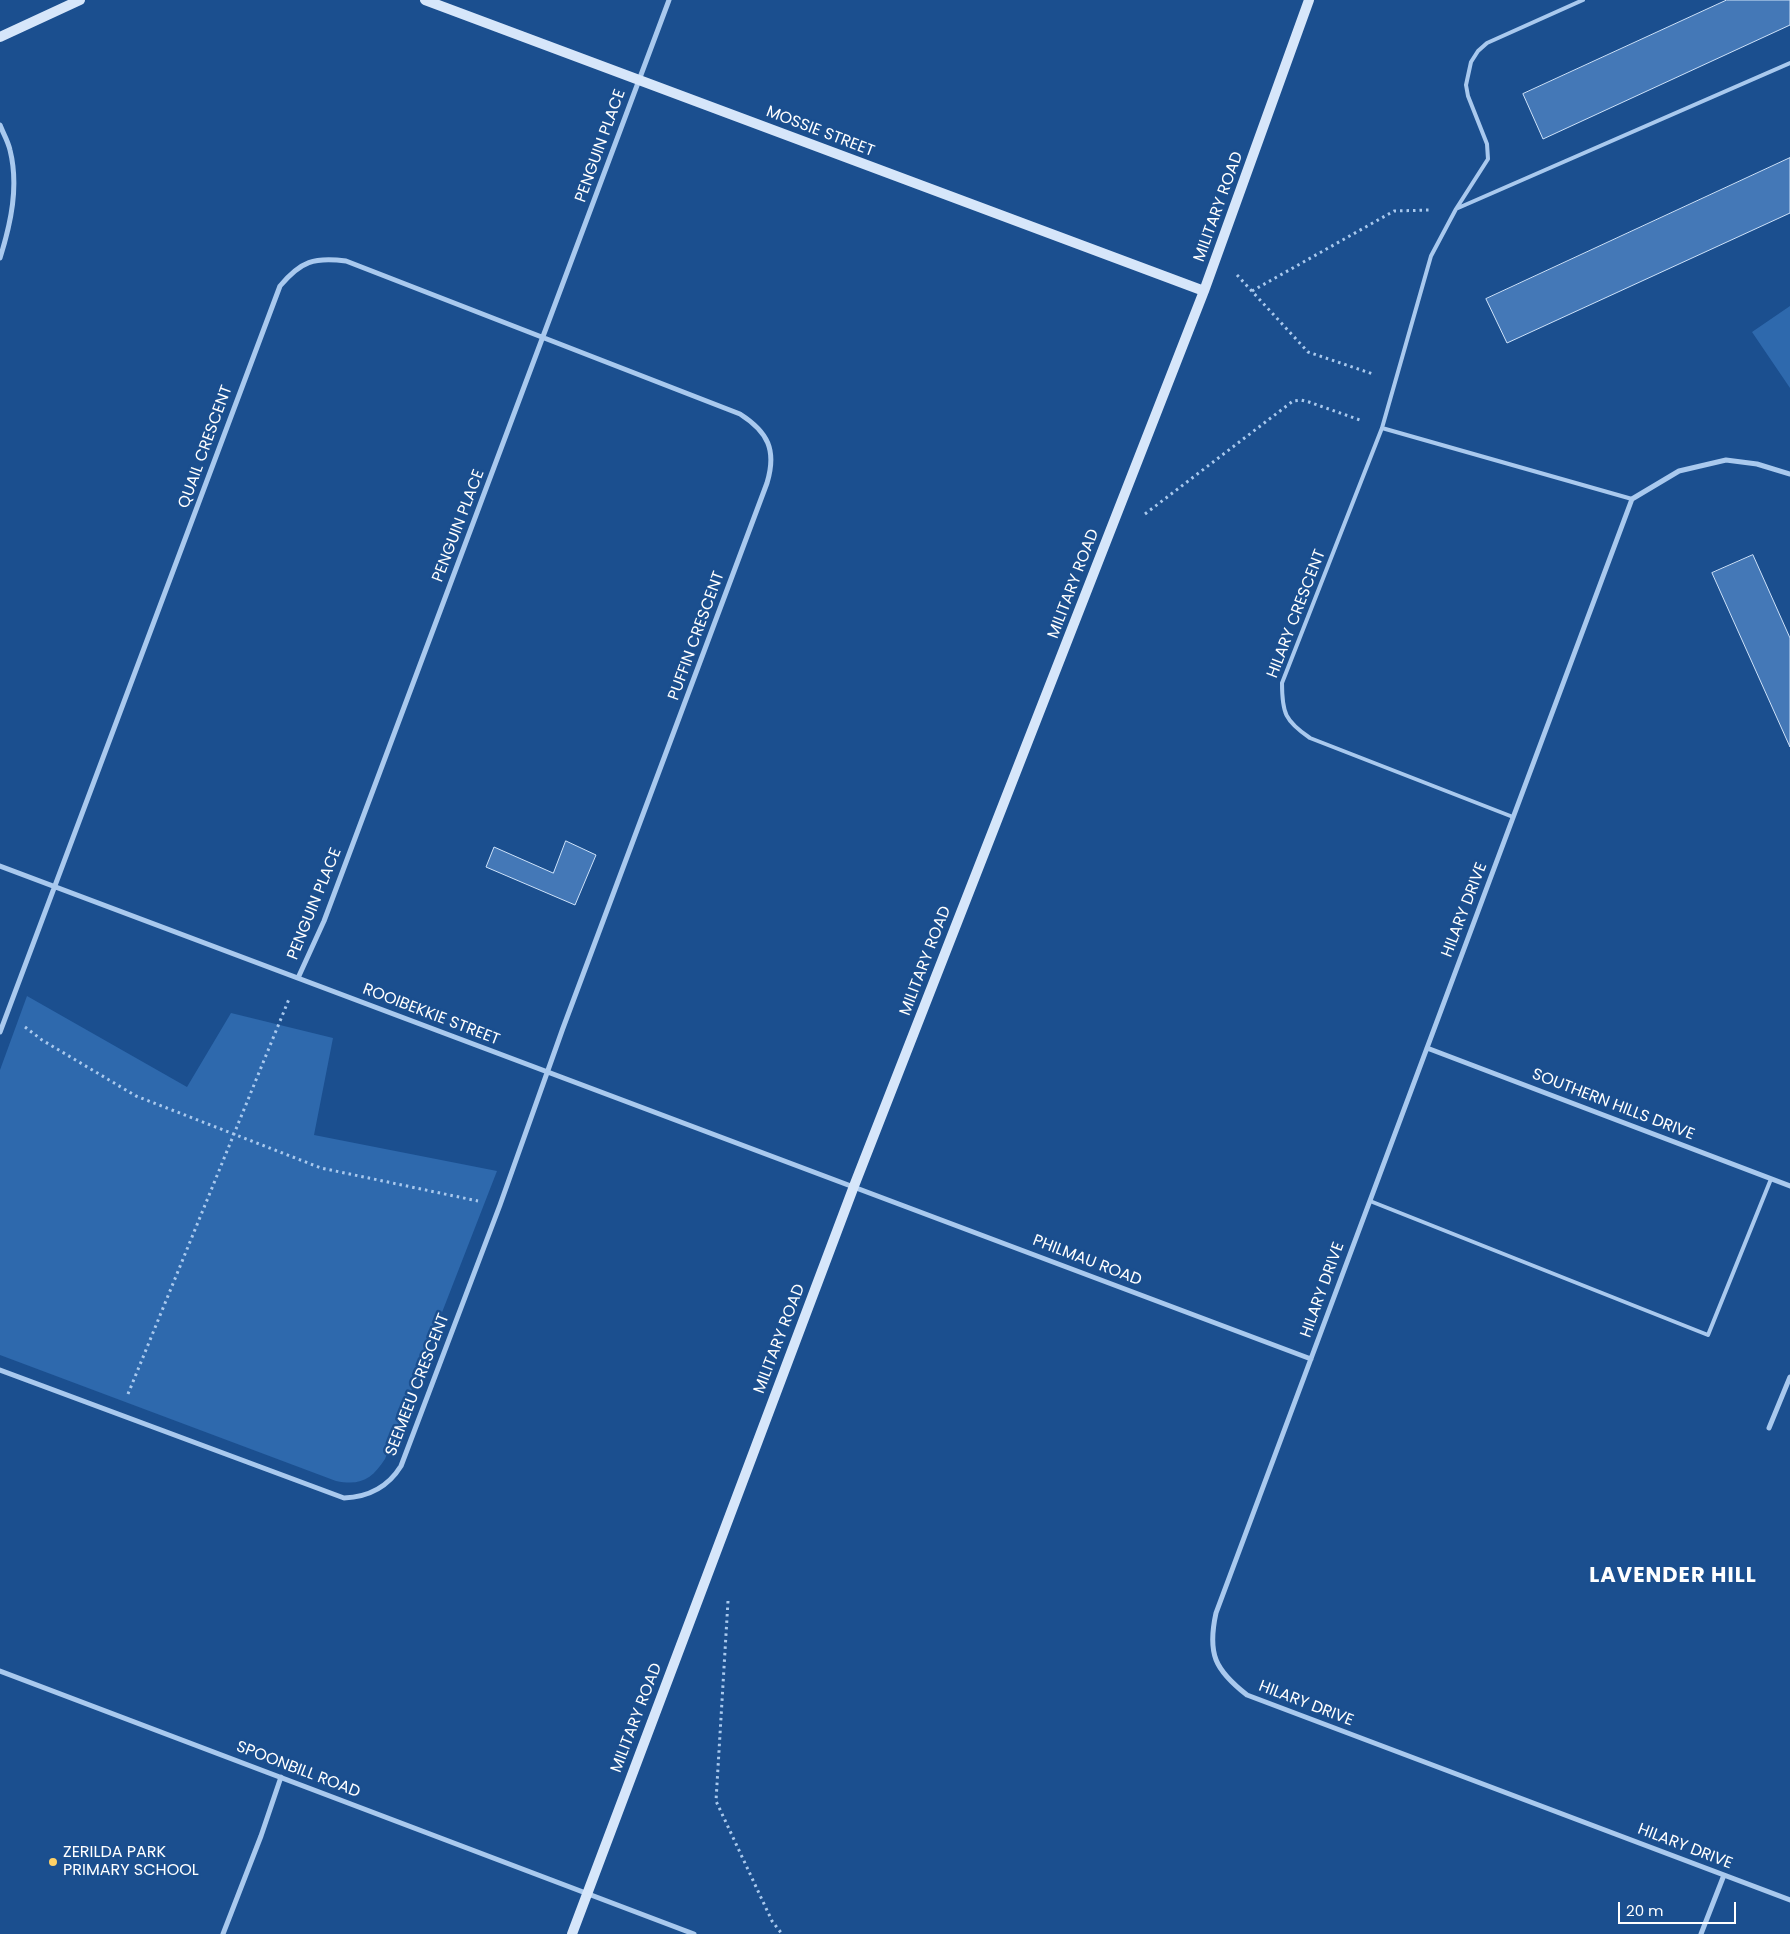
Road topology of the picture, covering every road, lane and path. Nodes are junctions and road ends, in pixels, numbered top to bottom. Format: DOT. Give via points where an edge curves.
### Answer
graph roads {
  1 [pos="80,0"];
  2 [pos="425,0"];
  3 [pos="669,0"];
  4 [pos="1309,0"];
  5 [pos="1583,0"];
  6 [pos="0,37"];
  7 [pos="1790,63"];
  8 [pos="639,80"];
  9 [pos="0,125"];
  10 [pos="1456,209"];
  11 [pos="0,258"];
  12 [pos="1235,273"];
  13 [pos="1252,291"];
  14 [pos="1204,292"];
  15 [pos="543,338"];
  16 [pos="1395,380"];
  17 [pos="1382,428"];
  18 [pos="1790,474"];
  19 [pos="1632,500"];
  20 [pos="1143,516"];
  21 [pos="1513,817"];
  22 [pos="0,866"];
  23 [pos="55,886"];
  24 [pos="298,978"];
  25 [pos="7,1013"];
  26 [pos="0,1032"];
  27 [pos="1427,1048"];
  28 [pos="548,1072"];
  29 [pos="234,1134"];
  30 [pos="1771,1179"];
  31 [pos="854,1186"];
  32 [pos="1790,1186"];
  33 [pos="1370,1201"];
  34 [pos="500,1205"];
  35 [pos="1311,1359"];
  36 [pos="0,1370"];
  37 [pos="1790,1377"];
  38 [pos="120,1415"];
  39 [pos="1769,1428"];
  40 [pos="728,1601"];
  41 [pos="0,1671"];
  42 [pos="281,1777"];
  43 [pos="1724,1875"];
  44 [pos="587,1894"];
  45 [pos="1790,1900"];
  46 [pos="223,1934"];
  47 [pos="572,1934"];
  48 [pos="694,1934"];
  49 [pos="782,1934"];
  50 [pos="1701,1934"];
  1 -- 6 [label="street"];
  2 -- 8 [label="street, MOSSIE STREET"];
  3 -- 8 [label="street, PENGUIN PLACE"];
  4 -- 14 [label="street, MILITARY ROAD"];
  5 -- 10 [label="lane, HILARY CRESCENT" via="1487,43 1471,62 1467,73 1468,96 1487,144 1488,160"];
  7 -- 10 [label="lane"];
  8 -- 14 [label="street, MOSSIE STREET"];
  8 -- 15 [label="street, PENGUIN PLACE"];
  9 -- 11 [label="street" via="10,149 14,174 9,228"];
  10 -- 13 [label="path" via="1394,211"];
  10 -- 16 [label="lane, HILARY CRESCENT" via="1430,256"];
  12 -- 13 [label="path"];
  13 -- 16 [label="path" via="1308,352"];
  14 -- 31 [label="street, MILITARY ROAD"];
  15 -- 23 [label="street, QUAIL CRESCENT" via="346,261 327,258 308,262 292,271 280,286"];
  15 -- 24 [label="street, PENGUIN PLACE" via="324,921"];
  15 -- 28 [label="street, PUFFIN CRESCENT" via="740,414 764,434 772,468"];
  16 -- 17 [label="lane, HILARY CRESCENT"];
  17 -- 19 [label="lane"];
  17 -- 20 [label="path" via="1309,402 1293,401"];
  17 -- 21 [label="lane, HILARY CRESCENT" via="1282,683 1282,704 1295,728 1310,738"];
  18 -- 19 [label="street" via="1757,464 1726,460 1679,471"];
  19 -- 21 [label="street, HILARY DRIVE"];
  21 -- 27 [label="street, HILARY DRIVE"];
  22 -- 23 [label="street, ROOIBEKKIE STREET"];
  23 -- 24 [label="street, ROOIBEKKIE STREET"];
  23 -- 25 [label="street"];
  24 -- 28 [label="street, ROOIBEKKIE STREET"];
  24 -- 29 [label="path"];
  25 -- 26 [label="street"];
  25 -- 29 [label="path" via="42,1040 136,1096"];
  27 -- 30 [label="street, SOUTHERN HILLS DRIVE"];
  27 -- 33 [label="street, HILARY DRIVE"];
  28 -- 31 [label="street, ROOIBEKKIE STREET"];
  28 -- 34 [label="street, SEEMEEU CRESCENT"];
  29 -- 34 [label="path" via="321,1168"];
  29 -- 38 [label="path"];
  30 -- 32 [label="street, SOUTHERN HILLS DRIVE"];
  30 -- 33 [label="lane" via="1708,1336"];
  31 -- 35 [label="street, PHILMAU ROAD"];
  31 -- 44 [label="street, MILITARY ROAD"];
  33 -- 35 [label="street, HILARY DRIVE"];
  34 -- 38 [label="street, SEEMEEU CRESCENT" via="401,1466 382,1487 369,1494 344,1498"];
  35 -- 43 [label="street, HILARY DRIVE" via="1216,1614 1211,1635 1213,1652 1228,1680 1247,1695"];
  36 -- 38 [label="street, SEEMEEU CRESCENT"];
  37 -- 39 [label="street"];
  40 -- 49 [label="path" via="716,1801 772,1921"];
  41 -- 42 [label="street, SPOONBILL ROAD"];
  42 -- 44 [label="street, SPOONBILL ROAD"];
  42 -- 46 [label="street"];
  43 -- 45 [label="street, HILARY DRIVE"];
  43 -- 50 [label="street"];
  44 -- 47 [label="street, MILITARY ROAD"];
  44 -- 48 [label="street, SPOONBILL ROAD"];
}
